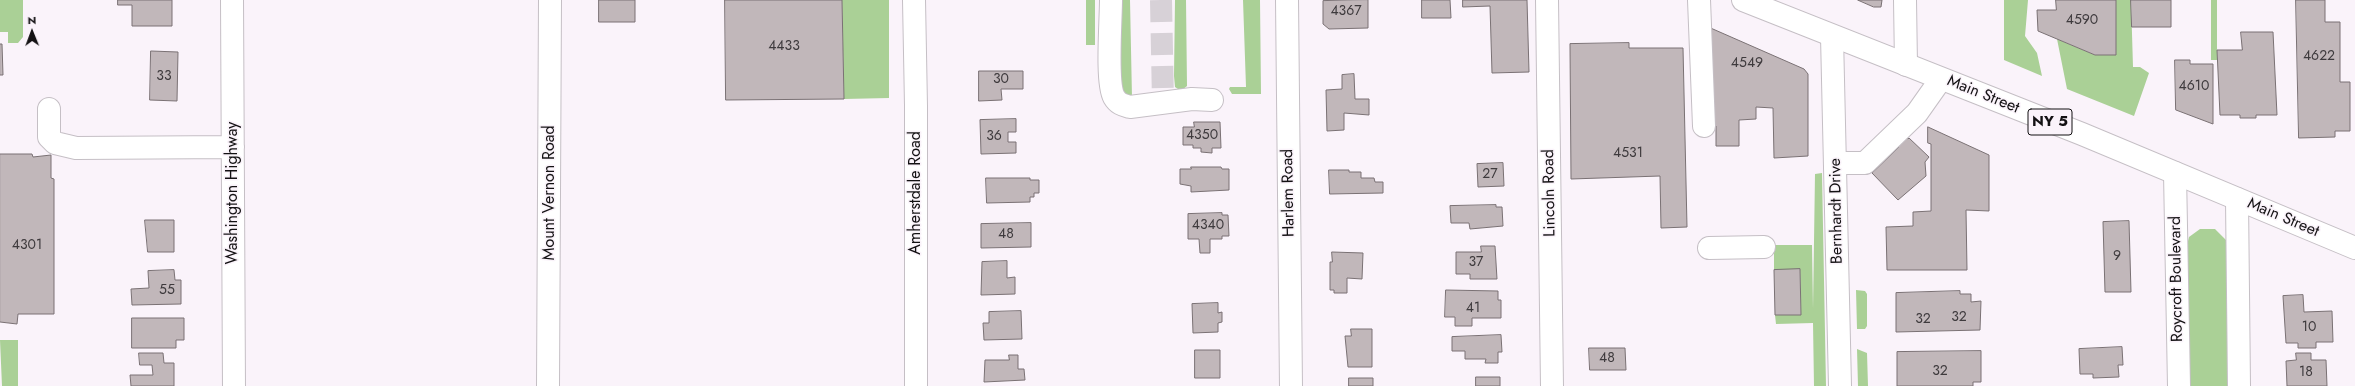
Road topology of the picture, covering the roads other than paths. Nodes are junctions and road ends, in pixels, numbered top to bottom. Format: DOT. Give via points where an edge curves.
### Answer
graph roads {
  1 [pos="232,0"];
  2 [pos="550,0"];
  3 [pos="914,0"];
  4 [pos="1110,0"];
  5 [pos="1287,0"];
  6 [pos="1547,0"];
  7 [pos="1699,0"];
  8 [pos="1743,0"];
  9 [pos="1905,0"];
  10 [pos="1832,36"];
  11 [pos="1906,65"];
  12 [pos="1941,79"];
  13 [pos="1212,100"];
  14 [pos="49,109"];
  15 [pos="1704,126"];
  16 [pos="233,147"];
  17 [pos="1837,164"];
  18 [pos="2175,173"];
  19 [pos="2237,199"];
  20 [pos="1764,247"];
  21 [pos="1709,248"];
  22 [pos="2355,248"];
  23 [pos="234,386"];
  24 [pos="548,386"];
  25 [pos="916,386"];
  26 [pos="1292,386"];
  27 [pos="1552,386"];
  28 [pos="1840,386"];
  29 [pos="2179,386"];
  30 [pos="2239,386"];
  1 -- 16 [label="street, Washington Highway"];
  2 -- 24 [label="street, Mount Vernon Road"];
  3 -- 25 [label="street, Amherstdale Road"];
  4 -- 13 [label="street" via="1111,76 1114,97 1120,104 1130,107 1192,99"];
  5 -- 26 [label="street, Harlem Road"];
  6 -- 27 [label="street, Lincoln Road"];
  7 -- 15 [label="street"];
  8 -- 10 [label="street, Main Street / NY 5"];
  9 -- 11 [label="street"];
  10 -- 11 [label="street, Main Street / NY 5"];
  10 -- 17 [label="street, Bernhardt Drive"];
  11 -- 12 [label="street, Main Street / NY 5"];
  12 -- 17 [label="street" via="1917,112 1865,163"];
  12 -- 18 [label="street, Main Street / NY 5"];
  14 -- 16 [label="street" via="49,137 55,143 76,148"];
  16 -- 23 [label="street, Washington Highway"];
  17 -- 28 [label="street, Bernhardt Drive"];
  18 -- 19 [label="street, Main Street / NY 5"];
  18 -- 29 [label="street, Roycroft Boulevard"];
  19 -- 22 [label="street, Main Street / NY 5"];
  19 -- 30 [label="street"];
  20 -- 21 [label="street"];
}
